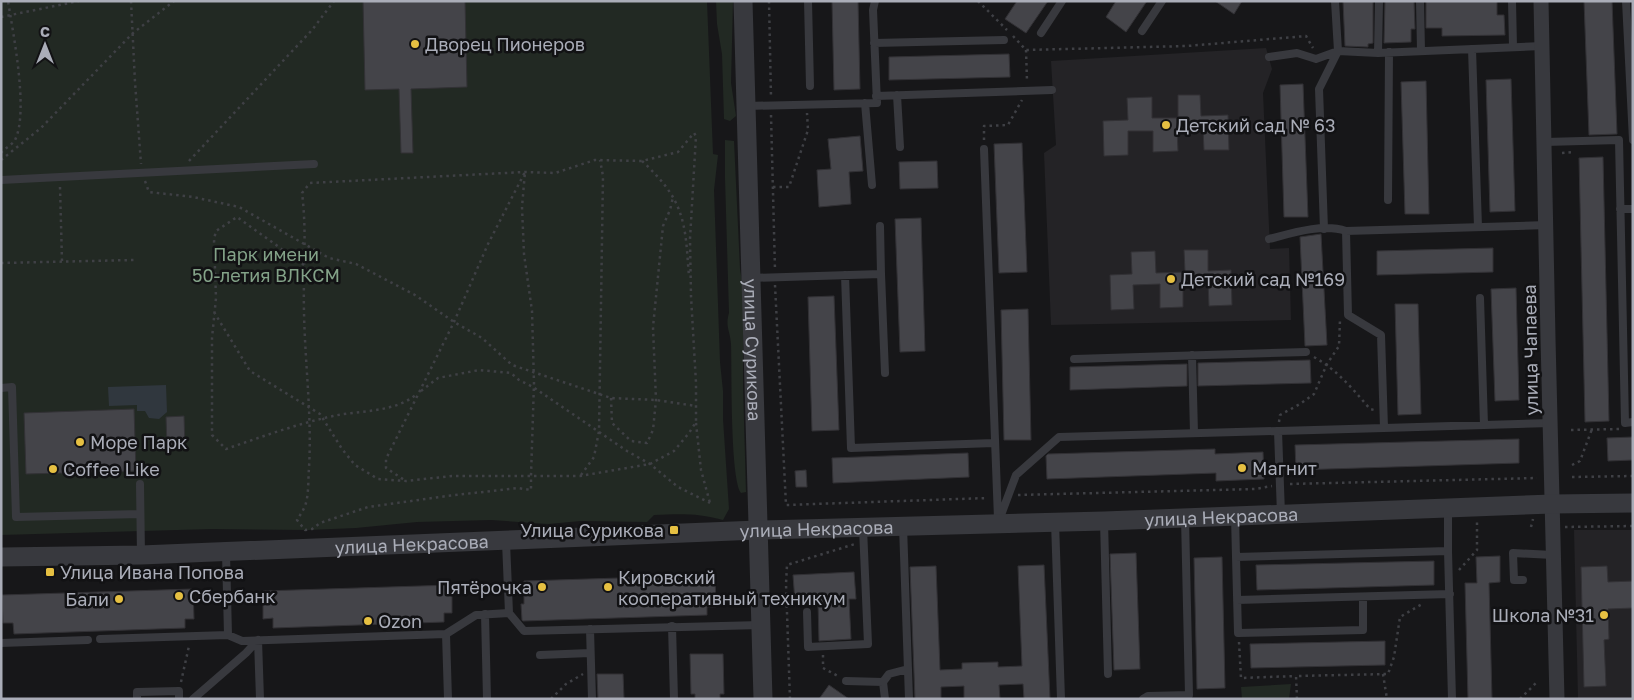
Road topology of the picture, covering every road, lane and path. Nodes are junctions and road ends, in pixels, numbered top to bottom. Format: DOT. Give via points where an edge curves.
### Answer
graph roads {
  1 [pos="8,1"];
  2 [pos="79,1"];
  3 [pos="132,1"];
  4 [pos="174,1"];
  5 [pos="334,1"];
  6 [pos="743,1"];
  7 [pos="769,1"];
  8 [pos="808,1"];
  9 [pos="875,1"];
  10 [pos="978,1"];
  11 [pos="1062,1"];
  12 [pos="1162,1"];
  13 [pos="1335,1"];
  14 [pos="1379,1"];
  15 [pos="1420,1"];
  16 [pos="1512,1"];
  17 [pos="1541,1"];
  18 [pos="1626,1"];
  19 [pos="10,15"];
  20 [pos="1,17"];
  21 [pos="1142,31"];
  22 [pos="133,33"];
  23 [pos="1041,33"];
  24 [pos="1004,40"];
  25 [pos="874,43"];
  26 [pos="1542,46"];
  27 [pos="1513,47"];
  28 [pos="1472,49"];
  29 [pos="1026,50"];
  30 [pos="1338,51"];
  31 [pos="1422,51"];
  32 [pos="1314,52"];
  33 [pos="1389,52"];
  34 [pos="1378,53"];
  35 [pos="1269,57"];
  36 [pos="810,86"];
  37 [pos="1052,90"];
  38 [pos="1027,91"];
  39 [pos="876,96"];
  40 [pos="897,96"];
  41 [pos="865,103"];
  42 [pos="806,105"];
  43 [pos="747,106"];
  44 [pos="771,106"];
  45 [pos="1016,110"];
  46 [pos="1619,140"];
  47 [pos="1632,140"];
  48 [pos="1544,142"];
  49 [pos="900,147"];
  50 [pos="984,149"];
  51 [pos="1,153"];
  52 [pos="1,160"];
  53 [pos="600,160"];
  54 [pos="642,161"];
  55 [pos="314,164"];
  56 [pos="180,171"];
  57 [pos="525,172"];
  58 [pos="141,174"];
  59 [pos="60,178"];
  60 [pos="1,180"];
  61 [pos="872,186"];
  62 [pos="773,187"];
  63 [pos="673,197"];
  64 [pos="1388,200"];
  65 [pos="1620,209"];
  66 [pos="1633,209"];
  67 [pos="1547,225"];
  68 [pos="880,226"];
  69 [pos="1478,227"];
  70 [pos="1324,229"];
  71 [pos="1346,231"];
  72 [pos="1269,239"];
  73 [pos="304,244"];
  74 [pos="134,260"];
  75 [pos="62,261"];
  76 [pos="1,263"];
  77 [pos="304,265"];
  78 [pos="882,274"];
  79 [pos="845,275"];
  80 [pos="751,278"];
  81 [pos="775,278"];
  82 [pos="691,290"];
  83 [pos="1480,298"];
  84 [pos="214,312"];
  85 [pos="454,322"];
  86 [pos="1340,336"];
  87 [pos="1306,352"];
  88 [pos="1192,355"];
  89 [pos="1074,358"];
  90 [pos="1327,364"];
  91 [pos="533,373"];
  92 [pos="885,373"];
  93 [pos="533,387"];
  94 [pos="1,388"];
  95 [pos="419,392"];
  96 [pos="600,394"];
  97 [pos="611,398"];
  98 [pos="656,400"];
  99 [pos="696,406"];
  100 [pos="309,407"];
  101 [pos="1284,413"];
  102 [pos="1384,414"];
  103 [pos="323,419"];
  104 [pos="696,422"];
  105 [pos="1633,422"];
  106 [pos="310,423"];
  107 [pos="1551,423"];
  108 [pos="1484,425"];
  109 [pos="1384,428"];
  110 [pos="1624,428"];
  111 [pos="1592,429"];
  112 [pos="1571,430"];
  113 [pos="1278,431"];
  114 [pos="599,432"];
  115 [pos="1194,433"];
  116 [pos="994,443"];
  117 [pos="650,464"];
  118 [pos="1572,466"];
  119 [pos="531,476"];
  120 [pos="580,476"];
  121 [pos="1633,476"];
  122 [pos="1572,477"];
  123 [pos="1537,478"];
  124 [pos="406,481"];
  125 [pos="140,484"];
  126 [pos="1280,484"];
  127 [pos="997,498"];
  128 [pos="1008,498"];
  129 [pos="1633,503"];
  130 [pos="1552,504"];
  131 [pos="1448,508"];
  132 [pos="140,514"];
  133 [pos="1281,515"];
  134 [pos="1235,516"];
  135 [pos="1185,518"];
  136 [pos="1104,521"];
  137 [pos="1478,521"];
  138 [pos="1055,522"];
  139 [pos="998,523"];
  140 [pos="903,526"];
  141 [pos="1633,526"];
  142 [pos="1565,527"];
  143 [pos="863,528"];
  144 [pos="758,530"];
  145 [pos="505,540"];
  146 [pos="226,551"];
  147 [pos="1448,551"];
  148 [pos="141,555"];
  149 [pos="1553,555"];
  150 [pos="1236,556"];
  151 [pos="1,557"];
  152 [pos="787,566"];
  153 [pos="1460,568"];
  154 [pos="1523,580"];
  155 [pos="1450,594"];
  156 [pos="1362,597"];
  157 [pos="1238,600"];
  158 [pos="807,612"];
  159 [pos="509,613"];
  160 [pos="485,614"];
  161 [pos="1400,617"];
  162 [pos="761,625"];
  163 [pos="672,626"];
  164 [pos="590,629"];
  165 [pos="1238,633"];
  166 [pos="446,634"];
  167 [pos="228,635"];
  168 [pos="191,636"];
  169 [pos="100,639"];
  170 [pos="88,640"];
  171 [pos="258,640"];
  172 [pos="1,643"];
  173 [pos="590,654"];
  174 [pos="823,654"];
  175 [pos="540,655"];
  176 [pos="591,669"];
  177 [pos="908,669"];
  178 [pos="1108,674"];
  179 [pos="1383,674"];
  180 [pos="1296,676"];
  181 [pos="846,680"];
  182 [pos="883,682"];
  183 [pos="1537,682"];
  184 [pos="179,695"];
  185 [pos="1176,697"];
  186 [pos="137,699"];
  187 [pos="193,699"];
  188 [pos="260,699"];
  189 [pos="448,699"];
  190 [pos="487,699"];
  191 [pos="551,699"];
  192 [pos="592,699"];
  193 [pos="674,699"];
  194 [pos="763,699"];
  195 [pos="790,699"];
  196 [pos="885,699"];
  197 [pos="909,699"];
  198 [pos="1062,699"];
  199 [pos="1143,699"];
  200 [pos="1297,699"];
  201 [pos="1386,699"];
  202 [pos="1452,699"];
  203 [pos="1520,699"];
  204 [pos="1557,699"];
  1 -- 19 [label="path"];
  2 -- 19 [label="path"];
  3 -- 22 [label="path"];
  4 -- 22 [label="path"];
  5 -- 56 [label="path" via="312,30"];
  6 -- 43 [label="street, улица Сурикова"];
  7 -- 44 [label="path"];
  8 -- 36 [label="lane"];
  9 -- 25 [label="lane"];
  10 -- 29 [label="path"];
  11 -- 23 [label="lane"];
  12 -- 21 [label="lane"];
  13 -- 30 [label="lane"];
  14 -- 34 [label="lane"];
  15 -- 31 [label="lane"];
  16 -- 27 [label="lane"];
  17 -- 26 [label="street, улица Чапаева"];
  18 -- 47 [label="lane"];
  19 -- 20 [label="path"];
  19 -- 51 [label="path" via="18,65 21,120 14,142"];
  22 -- 52 [label="path" via="41,128"];
  22 -- 58 [label="path"];
  24 -- 25 [label="lane"];
  25 -- 39 [label="lane"];
  26 -- 27 [label="lane"];
  26 -- 48 [label="street, улица Чапаева"];
  27 -- 28 [label="lane"];
  28 -- 31 [label="lane"];
  28 -- 69 [label="lane"];
  29 -- 32 [label="path" via="1186,46 1306,36"];
  29 -- 38 [label="path"];
  30 -- 34 [label="lane"];
  30 -- 35 [label="lane" via="1316,59 1297,53"];
  30 -- 70 [label="lane" via="1319,89"];
  31 -- 33 [label="lane"];
  33 -- 34 [label="lane"];
  33 -- 64 [label="lane"];
  37 -- 38 [label="lane"];
  38 -- 40 [label="lane"];
  39 -- 40 [label="lane"];
  39 -- 41 [label="lane" via="876,103"];
  40 -- 49 [label="lane"];
  41 -- 42 [label="lane"];
  41 -- 61 [label="lane"];
  42 -- 44 [label="lane"];
  42 -- 62 [label="path" via="808,130 788,187"];
  43 -- 44 [label="lane"];
  43 -- 80 [label="street, улица Сурикова"];
  44 -- 62 [label="path"];
  45 -- 50 [label="path" via="1008,125 984,126"];
  46 -- 47 [label="lane"];
  46 -- 48 [label="lane"];
  46 -- 65 [label="lane"];
  48 -- 67 [label="street, улица Чапаева"];
  50 -- 116 [label="lane"];
  53 -- 54 [label="path"];
  53 -- 57 [label="path" via="555,173"];
  53 -- 96 [label="path" via="604,176"];
  54 -- 63 [label="path" via="660,178"];
  54 -- 82 [label="path" via="678,152 694,132"];
  55 -- 56 [label="lane"];
  56 -- 58 [label="lane"];
  57 -- 73 [label="path" via="310,183 302,193"];
  57 -- 85 [label="path" via="488,244"];
  57 -- 91 [label="path" via="522,207 524,254 532,311"];
  58 -- 59 [label="lane"];
  58 -- 73 [label="path" via="149,192 193,197 239,208"];
  59 -- 60 [label="lane"];
  59 -- 75 [label="path"];
  62 -- 81 [label="path"];
  63 -- 82 [label="path" via="680,211"];
  63 -- 98 [label="path" via="663,226 654,317"];
  65 -- 66 [label="lane"];
  65 -- 105 [label="lane" via="1625,422"];
  67 -- 69 [label="lane"];
  67 -- 107 [label="street, улица Чапаева"];
  68 -- 78 [label="lane"];
  69 -- 71 [label="lane"];
  70 -- 71 [label="lane"];
  70 -- 72 [label="lane"];
  71 -- 102 [label="lane" via="1348,315 1381,334"];
  73 -- 77 [label="path"];
  73 -- 85 [label="path" via="329,258 364,268 415,295"];
  74 -- 75 [label="path"];
  75 -- 76 [label="path"];
  77 -- 84 [label="path" via="237,217 216,231 214,239"];
  77 -- 100 [label="path"];
  78 -- 79 [label="lane"];
  78 -- 92 [label="lane"];
  79 -- 81 [label="lane"];
  79 -- 116 [label="lane" via="851,448"];
  80 -- 81 [label="lane"];
  80 -- 144 [label="street, улица Сурикова"];
  81 -- 127 [label="path" via="786,505"];
  82 -- 99 [label="path"];
  83 -- 108 [label="lane"];
  84 -- 100 [label="path" via="250,371"];
  84 -- 106 [label="path" via="212,435 226,449"];
  85 -- 91 [label="path" via="482,338 512,365"];
  85 -- 95 [label="path"];
  86 -- 90 [label="path"];
  87 -- 88 [label="lane"];
  87 -- 90 [label="path"];
  88 -- 89 [label="lane"];
  88 -- 115 [label="lane"];
  90 -- 101 [label="path" via="1314,394"];
  90 -- 102 [label="path" via="1370,409"];
  91 -- 93 [label="path"];
  91 -- 96 [label="path"];
  93 -- 95 [label="path" via="510,373 479,370 438,378"];
  93 -- 114 [label="path"];
  93 -- 119 [label="path"];
  94 -- 132 [label="lane" via="12,387 16,517"];
  95 -- 103 [label="path" via="408,401 371,412"];
  95 -- 124 [label="path" via="386,459 386,468"];
  96 -- 97 [label="path"];
  96 -- 114 [label="path"];
  97 -- 98 [label="path"];
  97 -- 98 [label="path" via="612,423 631,441 647,444 653,430"];
  98 -- 99 [label="path"];
  99 -- 104 [label="path"];
  100 -- 103 [label="path"];
  100 -- 106 [label="path"];
  102 -- 109 [label="lane"];
  103 -- 106 [label="path"];
  103 -- 124 [label="path" via="355,466 378,479"];
  104 -- 117 [label="path" via="674,451"];
  104 -- 117 [label="path" via="701,470 710,503 678,488"];
  106 -- 119 [label="path" via="308,488 305,506 297,520 305,530 368,507 518,488 531,490"];
  107 -- 108 [label="lane"];
  107 -- 130 [label="street, улица Чапаева"];
  108 -- 109 [label="lane"];
  109 -- 113 [label="lane"];
  110 -- 111 [label="path"];
  111 -- 112 [label="path"];
  111 -- 118 [label="path" via="1580,461"];
  113 -- 115 [label="lane"];
  113 -- 126 [label="lane"];
  114 -- 117 [label="path"];
  114 -- 120 [label="path" via="594,457"];
  115 -- 128 [label="lane" via="1059,437 1016,475"];
  116 -- 127 [label="lane"];
  117 -- 120 [label="path"];
  119 -- 120 [label="path"];
  119 -- 124 [label="path" via="452,476"];
  121 -- 122 [label="path"];
  123 -- 126 [label="path"];
  125 -- 132 [label="lane"];
  126 -- 128 [label="path" via="1256,489 1019,495"];
  126 -- 133 [label="lane"];
  127 -- 139 [label="lane"];
  128 -- 139 [label="lane"];
  129 -- 130 [label="street, улица Некрасова"];
  130 -- 131 [label="street, улица Некрасова"];
  130 -- 149 [label="street, улица Чапаева"];
  131 -- 133 [label="street, улица Некрасова"];
  131 -- 147 [label="lane"];
  132 -- 148 [label="lane"];
  133 -- 134 [label="street, улица Некрасова"];
  134 -- 135 [label="street, улица Некрасова"];
  134 -- 150 [label="lane"];
  135 -- 136 [label="street, улица Некрасова"];
  135 -- 185 [label="lane" via="1189,695"];
  136 -- 138 [label="street, улица Некрасова"];
  136 -- 178 [label="lane"];
  137 -- 153 [label="path" via="1477,550"];
  138 -- 139 [label="street, улица Некрасова"];
  138 -- 198 [label="lane"];
  139 -- 140 [label="street, улица Некрасова"];
  140 -- 143 [label="street, улица Некрасова"];
  140 -- 177 [label="lane"];
  141 -- 142 [label="path"];
  143 -- 144 [label="street, улица Некрасова"];
  143 -- 158 [label="lane" via="868,644 808,647"];
  144 -- 145 [label="street, улица Некрасова"];
  144 -- 162 [label="street, улица Сурикова"];
  145 -- 146 [label="street, улица Некрасова"];
  145 -- 159 [label="lane"];
  146 -- 148 [label="street, улица Некрасова"];
  146 -- 167 [label="lane"];
  147 -- 150 [label="lane"];
  147 -- 155 [label="lane"];
  148 -- 151 [label="street, улица Некрасова"];
  149 -- 154 [label="lane" via="1513,553 1514,580"];
  149 -- 204 [label="street, улица Чапаева"];
  150 -- 157 [label="lane"];
  152 -- 195 [label="path"];
  155 -- 156 [label="lane"];
  155 -- 202 [label="lane"];
  156 -- 157 [label="lane"];
  156 -- 165 [label="lane" via="1363,630"];
  157 -- 165 [label="lane"];
  159 -- 160 [label="lane"];
  159 -- 164 [label="lane" via="524,632"];
  160 -- 166 [label="lane" via="476,614"];
  160 -- 190 [label="lane"];
  161 -- 179 [label="path" via="1394,657 1388,674"];
  162 -- 163 [label="lane"];
  162 -- 194 [label="street, улица Сурикова"];
  163 -- 164 [label="lane"];
  163 -- 193 [label="lane"];
  164 -- 173 [label="lane"];
  165 -- 180 [label="path" via="1241,678"];
  166 -- 171 [label="lane"];
  166 -- 189 [label="lane"];
  167 -- 168 [label="lane"];
  167 -- 171 [label="lane" via="242,641"];
  168 -- 169 [label="lane"];
  168 -- 184 [label="path"];
  170 -- 172 [label="lane"];
  171 -- 187 [label="lane"];
  171 -- 188 [label="lane"];
  173 -- 175 [label="lane"];
  173 -- 176 [label="lane"];
  174 -- 181 [label="path" via="823,668"];
  176 -- 191 [label="path" via="566,684"];
  176 -- 192 [label="lane"];
  177 -- 182 [label="lane" via="889,674"];
  177 -- 197 [label="lane"];
  179 -- 180 [label="path"];
  179 -- 201 [label="path"];
  180 -- 200 [label="path"];
  181 -- 182 [label="lane"];
  182 -- 196 [label="lane"];
  183 -- 203 [label="path"];
  184 -- 186 [label="lane" via="137,692"];
  185 -- 199 [label="lane" via="1148,696"];
}
